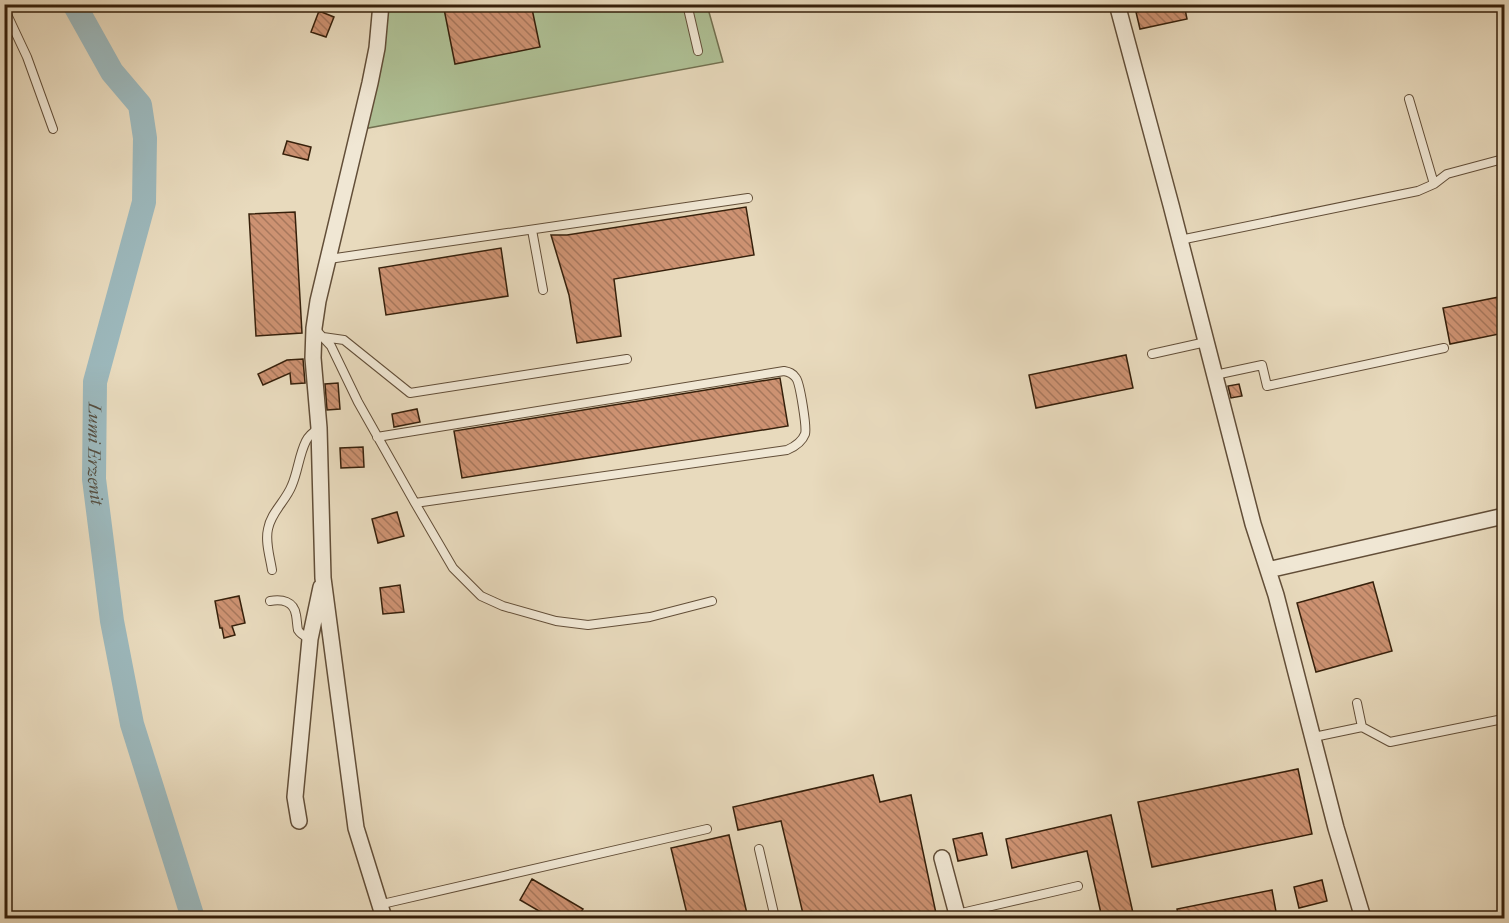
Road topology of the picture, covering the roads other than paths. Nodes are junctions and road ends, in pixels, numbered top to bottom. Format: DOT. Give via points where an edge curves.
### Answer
graph roads {
  1 [pos="381,4"];
  2 [pos="687,4"];
  3 [pos="1117,4"];
  4 [pos="4,8"];
  5 [pos="698,51"];
  6 [pos="1409,99"];
  7 [pos="53,129"];
  8 [pos="1503,159"];
  9 [pos="1434,184"];
  10 [pos="748,198"];
  11 [pos="532,230"];
  12 [pos="1180,240"];
  13 [pos="329,259"];
  14 [pos="543,290"];
  15 [pos="318,333"];
  16 [pos="1206,342"];
  17 [pos="1444,348"];
  18 [pos="1152,354"];
  19 [pos="627,359"];
  20 [pos="1215,375"];
  21 [pos="319,428"];
  22 [pos="377,437"];
  23 [pos="415,503"];
  24 [pos="1504,516"];
  25 [pos="272,570"];
  26 [pos="1268,570"];
  27 [pos="323,578"];
  28 [pos="270,601"];
  29 [pos="712,601"];
  30 [pos="310,639"];
  31 [pos="1357,704"];
  32 [pos="1498,720"];
  33 [pos="1362,727"];
  34 [pos="1314,737"];
  35 [pos="299,821"];
  36 [pos="707,829"];
  37 [pos="759,849"];
  38 [pos="942,858"];
  39 [pos="1078,886"];
  40 [pos="381,912"];
  41 [pos="958,916"];
  42 [pos="775,918"];
  43 [pos="1363,918"];
  1 -- 13 [label="street" via="377,48"];
  2 -- 5 [label="lane"];
  3 -- 12 [label="street"];
  4 -- 7 [label="lane"];
  6 -- 9 [label="lane"];
  8 -- 9 [label="lane" via="1447,174"];
  9 -- 12 [label="lane" via="1418,191"];
  10 -- 11 [label="lane"];
  11 -- 13 [label="lane"];
  11 -- 14 [label="lane"];
  12 -- 16 [label="street"];
  13 -- 15 [label="street" via="318,301"];
  15 -- 19 [label="lane" via="344,340 410,393"];
  15 -- 21 [label="street" via="313,358"];
  15 -- 22 [label="lane" via="331,346"];
  16 -- 18 [label="lane"];
  16 -- 20 [label="street"];
  17 -- 20 [label="lane" via="1267,386 1262,365"];
  20 -- 26 [label="street"];
  21 -- 25 [label="lane" via="310,434 292,487 268,528"];
  21 -- 27 [label="street"];
  22 -- 23 [label="lane"];
  22 -- 23 [label="lane" via="777,371 797,378 805,434 794,448"];
  23 -- 29 [label="lane" via="453,567 482,596 503,606 556,621 588,625 650,617"];
  24 -- 26 [label="street"];
  26 -- 34 [label="street"];
  27 -- 30 [label="street"];
  27 -- 40 [label="street" via="356,828"];
  28 -- 30 [label="lane" via="282,599 292,606 298,629"];
  30 -- 35 [label="street" via="295,797"];
  31 -- 33 [label="lane"];
  32 -- 33 [label="lane" via="1390,742"];
  33 -- 34 [label="lane"];
  34 -- 43 [label="street"];
  36 -- 40 [label="lane"];
  37 -- 42 [label="lane"];
  38 -- 41 [label="street"];
  39 -- 41 [label="lane"];
}
